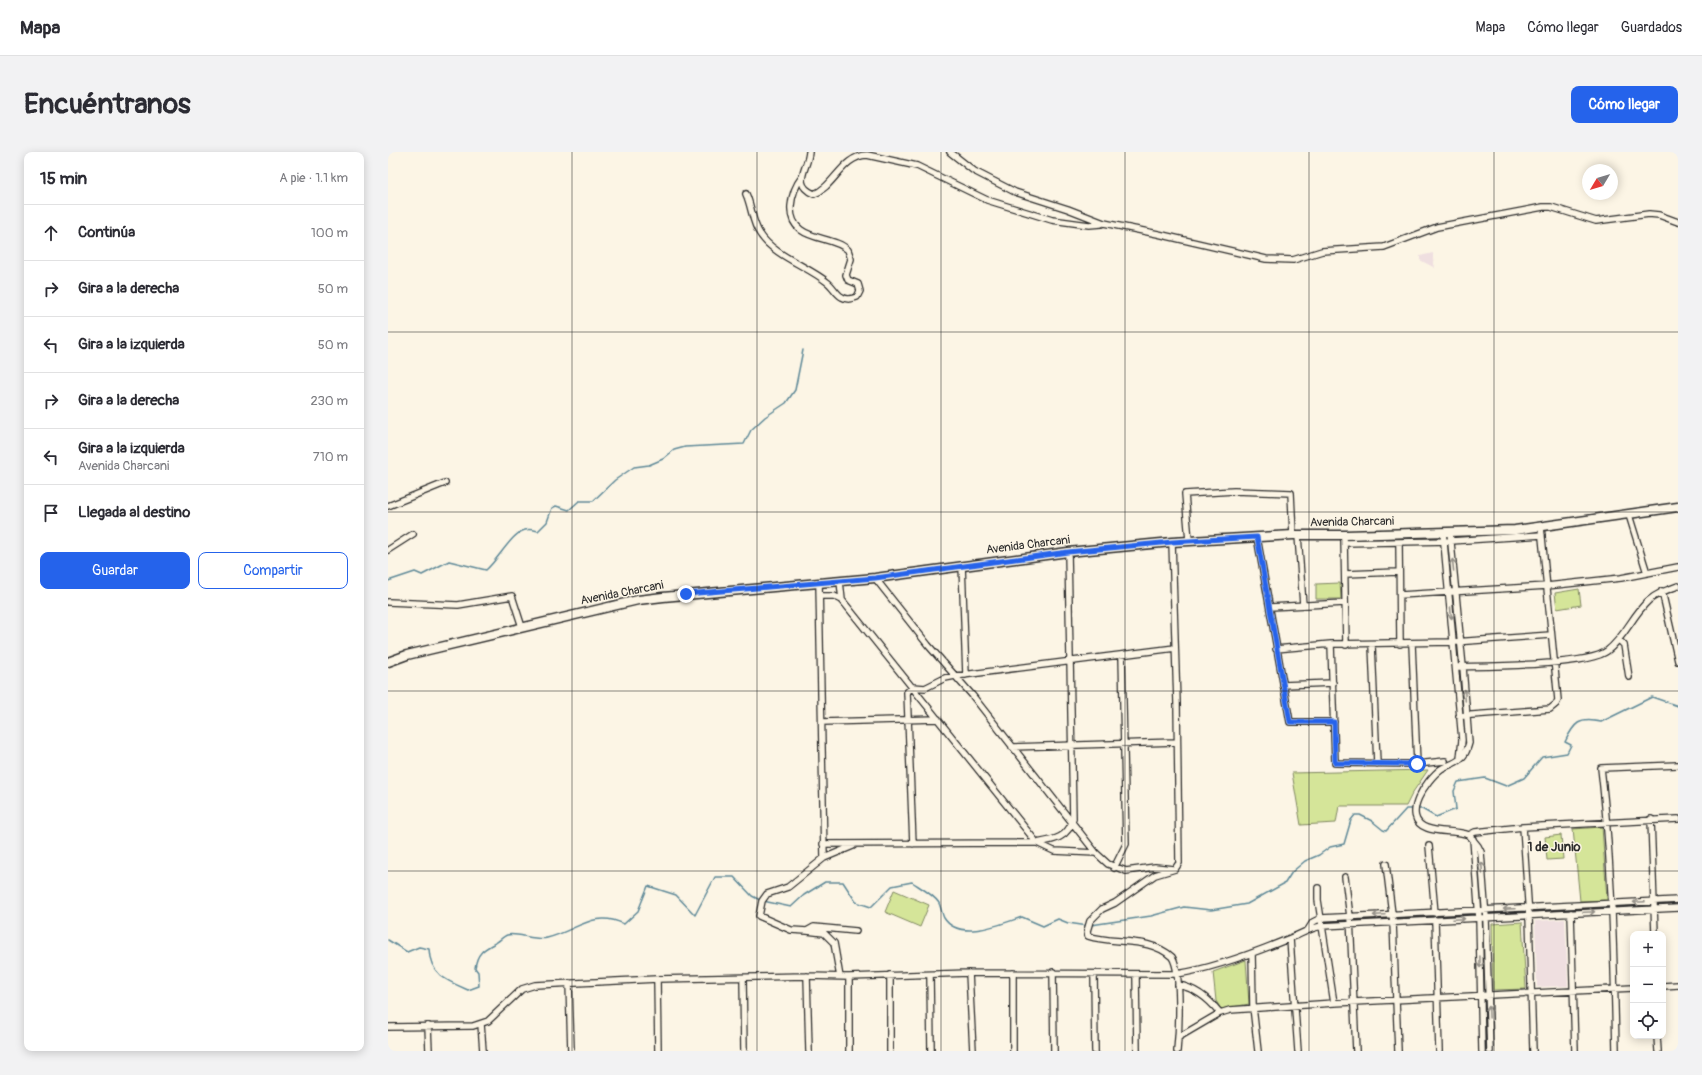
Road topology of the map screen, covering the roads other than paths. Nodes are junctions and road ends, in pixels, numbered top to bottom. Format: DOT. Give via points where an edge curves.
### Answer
graph roads {
  1 [pos="809,152"];
  2 [pos="950,152"];
  3 [pos="802,176"];
  4 [pos="746,194"];
  5 [pos="1678,222"];
  6 [pos="1104,223"];
  7 [pos="445,483"];
  8 [pos="388,506"];
  9 [pos="1678,507"];
  10 [pos="1629,515"];
  11 [pos="1541,531"];
  12 [pos="1446,532"];
  13 [pos="413,534"];
  14 [pos="1296,535"];
  15 [pos="1257,537"];
  16 [pos="1344,539"];
  17 [pos="1189,540"];
  18 [pos="1451,541"];
  19 [pos="1172,542"];
  20 [pos="1399,542"];
  21 [pos="1444,542"];
  22 [pos="388,550"];
  23 [pos="1068,552"];
  24 [pos="962,565"];
  25 [pos="1678,567"];
  26 [pos="1398,572"];
  27 [pos="1647,573"];
  28 [pos="1345,574"];
  29 [pos="875,578"];
  30 [pos="840,581"];
  31 [pos="819,583"];
  32 [pos="1547,586"];
  33 [pos="1678,586"];
  34 [pos="1456,591"];
  35 [pos="1662,591"];
  36 [pos="1449,592"];
  37 [pos="1400,595"];
  38 [pos="820,596"];
  39 [pos="842,600"];
  40 [pos="388,602"];
  41 [pos="1345,603"];
  42 [pos="1303,604"];
  43 [pos="1270,607"];
  44 [pos="522,627"];
  45 [pos="1551,635"];
  46 [pos="1618,640"];
  47 [pos="1454,642"];
  48 [pos="1461,642"];
  49 [pos="1331,644"];
  50 [pos="1372,644"];
  51 [pos="1400,644"];
  52 [pos="1412,644"];
  53 [pos="1346,645"];
  54 [pos="1175,648"];
  55 [pos="1276,649"];
  56 [pos="1122,655"];
  57 [pos="1678,661"];
  58 [pos="388,662"];
  59 [pos="1070,663"];
  60 [pos="1555,663"];
  61 [pos="1456,667"];
  62 [pos="1464,667"];
  63 [pos="966,675"];
  64 [pos="956,676"];
  65 [pos="1629,677"];
  66 [pos="1333,683"];
  67 [pos="1283,685"];
  68 [pos="913,687"];
  69 [pos="1459,716"];
  70 [pos="1466,716"];
  71 [pos="938,719"];
  72 [pos="909,720"];
  73 [pos="822,722"];
  74 [pos="1334,722"];
  75 [pos="1176,742"];
  76 [pos="1124,743"];
  77 [pos="1071,745"];
  78 [pos="1012,747"];
  79 [pos="1460,759"];
  80 [pos="1445,761"];
  81 [pos="1377,764"];
  82 [pos="1417,764"];
  83 [pos="1678,765"];
  84 [pos="1678,818"];
  85 [pos="1651,819"];
  86 [pos="1608,822"];
  87 [pos="1072,824"];
  88 [pos="1523,827"];
  89 [pos="1471,837"];
  90 [pos="1037,843"];
  91 [pos="823,844"];
  92 [pos="912,844"];
  93 [pos="857,845"];
  94 [pos="1429,846"];
  95 [pos="1096,853"];
  96 [pos="824,858"];
  97 [pos="1386,864"];
  98 [pos="1114,868"];
  99 [pos="1175,869"];
  100 [pos="1345,877"];
  101 [pos="1318,888"];
  102 [pos="1678,900"];
  103 [pos="1654,902"];
  104 [pos="1612,904"];
  105 [pos="1678,908"];
  106 [pos="1529,909"];
  107 [pos="1654,909"];
  108 [pos="1486,910"];
  109 [pos="1478,911"];
  110 [pos="1612,911"];
  111 [pos="1435,913"];
  112 [pos="1571,913"];
  113 [pos="1392,914"];
  114 [pos="1529,916"];
  115 [pos="1350,917"];
  116 [pos="1321,918"];
  117 [pos="1479,918"];
  118 [pos="1486,918"];
  119 [pos="1435,920"];
  120 [pos="1393,922"];
  121 [pos="1350,924"];
  122 [pos="1322,926"];
  123 [pos="1308,930"];
  124 [pos="807,931"];
  125 [pos="856,931"];
  126 [pos="1655,931"];
  127 [pos="1290,939"];
  128 [pos="1252,953"];
  129 [pos="1053,972"];
  130 [pos="969,973"];
  131 [pos="1013,973"];
  132 [pos="1094,974"];
  133 [pos="1177,974"];
  134 [pos="890,975"];
  135 [pos="930,975"];
  136 [pos="1136,975"];
  137 [pos="807,976"];
  138 [pos="840,977"];
  139 [pos="743,978"];
  140 [pos="849,978"];
  141 [pos="657,980"];
  142 [pos="569,983"];
  143 [pos="1178,985"];
  144 [pos="1678,985"];
  145 [pos="1666,986"];
  146 [pos="1615,988"];
  147 [pos="1630,988"];
  148 [pos="1573,991"];
  149 [pos="1532,993"];
  150 [pos="1481,995"];
  151 [pos="1488,995"];
  152 [pos="1438,998"];
  153 [pos="1397,1000"];
  154 [pos="1355,1002"];
  155 [pos="1334,1003"];
  156 [pos="1294,1005"];
  157 [pos="1253,1007"];
  158 [pos="1220,1013"];
  159 [pos="481,1024"];
  160 [pos="428,1026"];
  161 [pos="388,1028"];
  162 [pos="1179,1037"];
  163 [pos="1658,1039"];
  164 [pos="429,1051"];
  165 [pos="483,1051"];
  166 [pos="571,1051"];
  167 [pos="658,1051"];
  168 [pos="744,1051"];
  169 [pos="809,1051"];
  170 [pos="849,1051"];
  171 [pos="890,1051"];
  172 [pos="931,1051"];
  173 [pos="973,1051"];
  174 [pos="1013,1051"];
  175 [pos="1054,1051"];
  176 [pos="1095,1051"];
  177 [pos="1137,1051"];
  178 [pos="1177,1051"];
  179 [pos="1258,1051"];
  180 [pos="1298,1051"];
  181 [pos="1356,1051"];
  182 [pos="1398,1051"];
  183 [pos="1439,1051"];
  184 [pos="1482,1051"];
  185 [pos="1490,1051"];
  186 [pos="1533,1051"];
  187 [pos="1575,1051"];
  188 [pos="1616,1051"];
  189 [pos="1658,1051"];
  1 -- 3 [label="street"];
  2 -- 6 [label="street" via="974,171 1015,192"];
  3 -- 4 [label="street" via="793,192 791,210 794,221 803,231 819,239 837,242 848,250 851,259 846,275 848,280 858,284 860,291 857,297 850,299 840,296 829,283 798,265 766,241 760,235"];
  3 -- 6 [label="street" via="802,184 806,190 814,194 823,190 849,162 867,155 917,166 987,200 1052,220 1089,225"];
  5 -- 6 [label="street" via="1649,214 1596,222 1551,207 1543,207 1437,227 1384,247 1322,251 1304,258 1285,260 1250,256"];
  7 -- 8 [label="street"];
  9 -- 10 [label="main road, Avenida Charcani"];
  10 -- 11 [label="main road, Avenida Charcani"];
  10 -- 27 [label="street"];
  11 -- 12 [label="main road, Avenida Charcani"];
  11 -- 18 [label="street"];
  11 -- 32 [label="street"];
  12 -- 16 [label="main road, Avenida Charcani"];
  12 -- 18 [label="street"];
  12 -- 21 [label="street"];
  13 -- 22 [label="street"];
  14 -- 15 [label="main road, Avenida Charcani"];
  14 -- 16 [label="main road, Avenida Charcani"];
  14 -- 17 [label="street" via="1291,493 1234,491 1185,494"];
  14 -- 42 [label="street"];
  15 -- 17 [label="main road, Avenida Charcani"];
  15 -- 43 [label="street"];
  16 -- 20 [label="street"];
  16 -- 28 [label="street"];
  17 -- 19 [label="main road, Avenida Charcani"];
  18 -- 21 [label="street"];
  34 -- 18 [label="street, one-way"];
  19 -- 23 [label="main road, Avenida Charcani"];
  19 -- 54 [label="street"];
  20 -- 21 [label="street"];
  20 -- 26 [label="street"];
  21 -- 36 [label="street"];
  23 -- 24 [label="main road, Avenida Charcani"];
  23 -- 59 [label="street"];
  24 -- 29 [label="main road, Avenida Charcani"];
  24 -- 63 [label="street"];
  25 -- 27 [label="street"];
  26 -- 28 [label="street"];
  26 -- 37 [label="street"];
  27 -- 32 [label="street"];
  28 -- 41 [label="street"];
  29 -- 30 [label="main road, Avenida Charcani"];
  29 -- 64 [label="street"];
  30 -- 31 [label="main road, Avenida Charcani"];
  30 -- 39 [label="street"];
  31 -- 38 [label="street"];
  31 -- 44 [label="main road, Avenida Charcani" via="663,596"];
  32 -- 34 [label="street"];
  32 -- 45 [label="street"];
  33 -- 35 [label="street"];
  34 -- 36 [label="street"];
  34 -- 48 [label="street"];
  35 -- 46 [label="street" via="1647,602"];
  35 -- 57 [label="street"];
  36 -- 37 [label="street"];
  36 -- 47 [label="street, one-way"];
  37 -- 51 [label="street"];
  38 -- 39 [label="street" via="834,596"];
  38 -- 73 [label="street"];
  39 -- 68 [label="street"];
  40 -- 44 [label="street" via="458,605 512,596"];
  41 -- 42 [label="street"];
  41 -- 53 [label="street"];
  42 -- 43 [label="street"];
  43 -- 55 [label="street"];
  44 -- 58 [label="main road, Avenida Charcani"];
  45 -- 48 [label="street"];
  45 -- 60 [label="street"];
  46 -- 60 [label="street" via="1600,655"];
  46 -- 65 [label="street" via="1624,645"];
  47 -- 48 [label="street"];
  47 -- 52 [label="street"];
  47 -- 61 [label="street"];
  48 -- 62 [label="street"];
  49 -- 53 [label="street"];
  49 -- 55 [label="street"];
  49 -- 66 [label="street"];
  50 -- 51 [label="street"];
  50 -- 53 [label="street"];
  50 -- 81 [label="street"];
  51 -- 52 [label="street"];
  52 -- 82 [label="street"];
  54 -- 56 [label="street"];
  54 -- 75 [label="street"];
  55 -- 67 [label="street"];
  56 -- 59 [label="street"];
  56 -- 76 [label="street"];
  59 -- 63 [label="street"];
  59 -- 77 [label="street"];
  60 -- 62 [label="street"];
  60 -- 70 [label="street" via="1558,700 1553,708"];
  61 -- 62 [label="street"];
  61 -- 69 [label="street"];
  70 -- 62 [label="street, one-way"];
  63 -- 64 [label="street"];
  64 -- 68 [label="street" via="945,678 925,688"];
  64 -- 78 [label="street"];
  66 -- 67 [label="street"];
  66 -- 74 [label="street"];
  67 -- 74 [label="street" via="1290,722"];
  68 -- 71 [label="street"];
  68 -- 72 [label="street" via="907,692"];
  69 -- 70 [label="street"];
  69 -- 79 [label="street" via="1462,749"];
  70 -- 79 [label="street" via="1469,743"];
  71 -- 72 [label="street"];
  71 -- 90 [label="street"];
  72 -- 73 [label="street"];
  72 -- 92 [label="street"];
  73 -- 91 [label="street"];
  74 -- 81 [label="street" via="1335,763"];
  75 -- 76 [label="street"];
  75 -- 99 [label="street" via="1179,863"];
  76 -- 77 [label="street"];
  76 -- 98 [label="street" via="1126,844"];
  77 -- 78 [label="street"];
  77 -- 87 [label="street"];
  78 -- 87 [label="street"];
  79 -- 89 [label="street" via="1441,769 1422,793 1414,813 1420,824 1427,828"];
  80 -- 82 [label="street"];
  81 -- 82 [label="street"];
  83 -- 86 [label="street" via="1601,768"];
  84 -- 85 [label="street"];
  85 -- 86 [label="street"];
  85 -- 103 [label="street"];
  86 -- 88 [label="street"];
  86 -- 104 [label="street"];
  87 -- 90 [label="street" via="1063,836"];
  87 -- 95 [label="street"];
  88 -- 89 [label="street" via="1475,832"];
  88 -- 106 [label="street"];
  108 -- 89 [label="street, one-way" via="1481,852"];
  89 -- 109 [label="street"];
  90 -- 92 [label="street"];
  90 -- 95 [label="street" via="1054,851"];
  91 -- 93 [label="street"];
  91 -- 96 [label="street"];
  92 -- 93 [label="street"];
  93 -- 96 [label="street"];
  94 -- 111 [label="street"];
  95 -- 98 [label="street"];
  96 -- 124 [label="street" via="788,887 767,894 758,916 791,930"];
  97 -- 113 [label="street"];
  98 -- 99 [label="street" via="1126,871 1155,867"];
  99 -- 133 [label="street" via="1155,875 1102,909 1090,921 1087,931 1088,936 1098,939 1139,943 1170,955 1174,960"];
  100 -- 115 [label="street"];
  101 -- 116 [label="street"];
  102 -- 103 [label="street"];
  103 -- 104 [label="street, one-way"];
  103 -- 107 [label="street"];
  104 -- 106 [label="street"];
  104 -- 110 [label="street"];
  105 -- 107 [label="street"];
  106 -- 108 [label="street, one-way"];
  106 -- 114 [label="street"];
  107 -- 110 [label="street"];
  107 -- 126 [label="street"];
  108 -- 109 [label="street"];
  108 -- 118 [label="street"];
  109 -- 111 [label="street"];
  109 -- 117 [label="street"];
  112 -- 110 [label="street, one-way"];
  110 -- 146 [label="street"];
  111 -- 113 [label="street"];
  112 -- 114 [label="street"];
  112 -- 148 [label="street"];
  113 -- 115 [label="street, one-way"];
  113 -- 120 [label="street"];
  114 -- 118 [label="street"];
  114 -- 149 [label="street"];
  115 -- 116 [label="street"];
  115 -- 121 [label="street"];
  116 -- 122 [label="street"];
  116 -- 123 [label="street" via="1313,922"];
  117 -- 118 [label="street"];
  119 -- 117 [label="street, one-way"];
  117 -- 150 [label="street, one-way"];
  118 -- 151 [label="street"];
  119 -- 120 [label="street"];
  119 -- 152 [label="street"];
  120 -- 121 [label="street"];
  120 -- 153 [label="street"];
  121 -- 122 [label="street"];
  121 -- 154 [label="street"];
  122 -- 123 [label="street"];
  122 -- 155 [label="street"];
  123 -- 127 [label="street"];
  124 -- 125 [label="street" via="814,927"];
  124 -- 138 [label="street" via="824,933 834,943"];
  127 -- 128 [label="street"];
  127 -- 156 [label="street"];
  128 -- 133 [label="street"];
  128 -- 157 [label="street"];
  129 -- 131 [label="street"];
  129 -- 132 [label="street"];
  129 -- 175 [label="street"];
  130 -- 131 [label="street"];
  130 -- 135 [label="street"];
  130 -- 173 [label="street"];
  131 -- 174 [label="street"];
  132 -- 136 [label="street"];
  132 -- 176 [label="street"];
  133 -- 136 [label="street"];
  133 -- 143 [label="street"];
  134 -- 135 [label="street"];
  134 -- 140 [label="street"];
  134 -- 171 [label="street"];
  135 -- 172 [label="street"];
  136 -- 177 [label="street"];
  137 -- 138 [label="street"];
  137 -- 139 [label="street"];
  137 -- 169 [label="street"];
  138 -- 140 [label="street"];
  139 -- 141 [label="street"];
  139 -- 168 [label="street"];
  140 -- 170 [label="street"];
  141 -- 142 [label="street"];
  141 -- 167 [label="street"];
  142 -- 159 [label="street" via="528,986"];
  142 -- 166 [label="street"];
  143 -- 158 [label="street" via="1197,991"];
  143 -- 162 [label="street"];
  144 -- 145 [label="street"];
  146 -- 147 [label="street"];
  146 -- 148 [label="street"];
  146 -- 188 [label="street"];
  148 -- 149 [label="street"];
  148 -- 187 [label="street"];
  149 -- 151 [label="street"];
  149 -- 186 [label="street"];
  150 -- 151 [label="street"];
  150 -- 152 [label="street"];
  150 -- 184 [label="street"];
  185 -- 151 [label="street, one-way"];
  152 -- 153 [label="street"];
  152 -- 183 [label="street"];
  153 -- 154 [label="street"];
  153 -- 182 [label="street"];
  154 -- 155 [label="street"];
  154 -- 181 [label="street"];
  155 -- 156 [label="street"];
  156 -- 157 [label="street"];
  156 -- 180 [label="street"];
  157 -- 158 [label="street"];
  157 -- 179 [label="street"];
  158 -- 162 [label="street"];
  159 -- 160 [label="street" via="461,1028"];
  159 -- 165 [label="street"];
  160 -- 161 [label="street"];
  160 -- 164 [label="street"];
  162 -- 178 [label="street"];
  163 -- 189 [label="street"];
}
